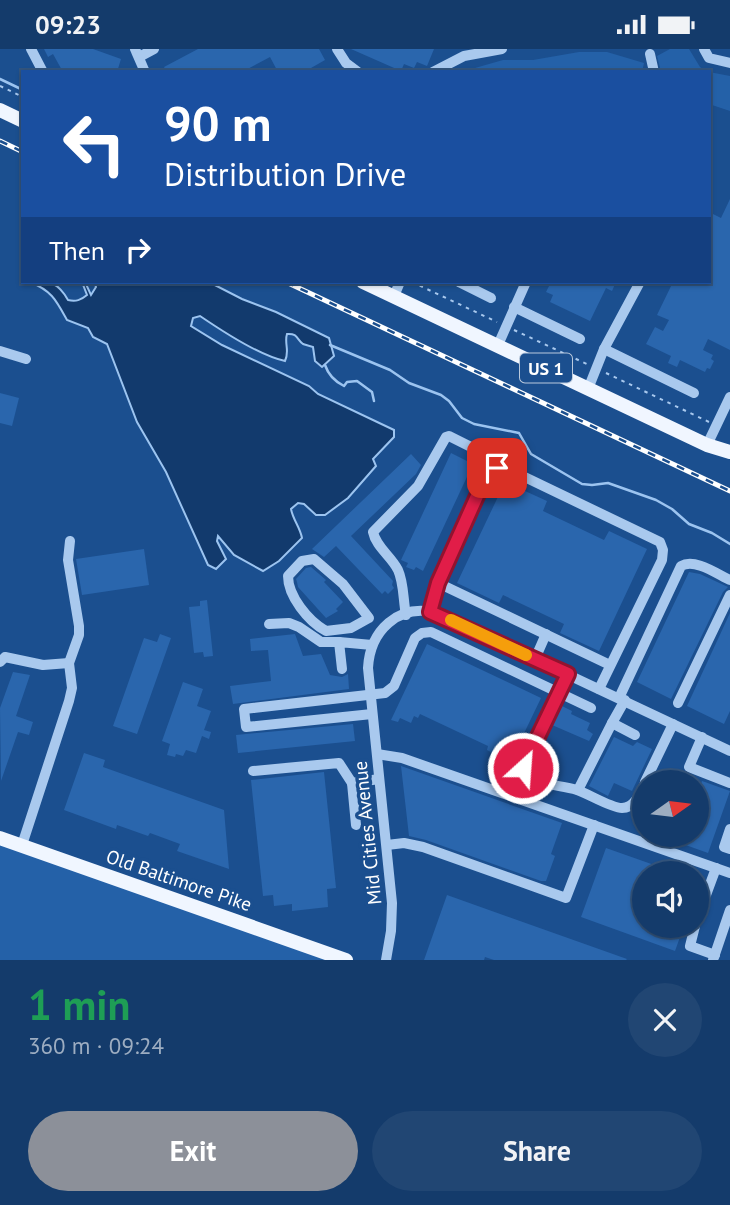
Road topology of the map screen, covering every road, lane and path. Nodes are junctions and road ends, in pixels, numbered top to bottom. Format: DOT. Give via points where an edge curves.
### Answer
graph roads {
  1 [pos="31,49"];
  2 [pos="154,49"];
  3 [pos="337,49"];
  4 [pos="502,49"];
  5 [pos="704,49"];
  6 [pos="137,53"];
  7 [pos="650,54"];
  8 [pos="730,63"];
  9 [pos="342,67"];
  10 [pos="43,70"];
  11 [pos="144,70"];
  12 [pos="437,70"];
  13 [pos="654,70"];
  14 [pos="0,86"];
  15 [pos="21,96"];
  16 [pos="0,110"];
  17 [pos="21,120"];
  18 [pos="367,284"];
  19 [pos="399,284"];
  20 [pos="416,284"];
  21 [pos="463,284"];
  22 [pos="525,284"];
  23 [pos="639,284"];
  24 [pos="394,296"];
  25 [pos="491,297"];
  26 [pos="514,307"];
  27 [pos="505,326"];
  28 [pos="580,339"];
  29 [pos="498,345"];
  30 [pos="604,349"];
  31 [pos="0,351"];
  32 [pos="26,359"];
  33 [pos="595,368"];
  34 [pos="588,389"];
  35 [pos="694,393"];
  36 [pos="729,403"];
  37 [pos="717,425"];
  38 [pos="707,445"];
  39 [pos="479,451"];
  40 [pos="730,451"];
  41 [pos="70,541"];
  42 [pos="730,580"];
  43 [pos="438,583"];
  44 [pos="730,595"];
  45 [pos="430,612"];
  46 [pos="406,615"];
  47 [pos="369,618"];
  48 [pos="270,624"];
  49 [pos="386,625"];
  50 [pos="546,635"];
  51 [pos="339,642"];
  52 [pos="372,645"];
  53 [pos="535,659"];
  54 [pos="0,662"];
  55 [pos="69,663"];
  56 [pos="610,665"];
  57 [pos="342,669"];
  58 [pos="568,674"];
  59 [pos="599,688"];
  60 [pos="559,693"];
  61 [pos="371,698"];
  62 [pos="622,699"];
  63 [pos="678,703"];
  64 [pos="591,708"];
  65 [pos="372,714"];
  66 [pos="612,723"];
  67 [pos="673,724"];
  68 [pos="635,735"];
  69 [pos="730,736"];
  70 [pos="702,737"];
  71 [pos="728,750"];
  72 [pos="377,754"];
  73 [pos="652,770"];
  74 [pos="253,771"];
  75 [pos="379,779"];
  76 [pos="352,783"];
  77 [pos="730,783"];
  78 [pos="578,790"];
  79 [pos="632,803"];
  80 [pos="356,825"];
  81 [pos="594,825"];
  82 [pos="730,829"];
  83 [pos="0,838"];
  84 [pos="22,845"];
  85 [pos="387,845"];
  86 [pos="730,849"];
  87 [pos="716,868"];
  88 [pos="730,873"];
  89 [pos="709,888"];
  90 [pos="730,910"];
  91 [pos="728,925"];
  92 [pos="692,938"];
  93 [pos="714,957"];
  94 [pos="346,960"];
  95 [pos="386,960"];
  1 -- 10 [label="street"];
  2 -- 6 [label="street"];
  3 -- 9 [label="street"];
  4 -- 12 [label="street" via="464,56"];
  5 -- 8 [label="street" via="709,58"];
  6 -- 11 [label="street"];
  7 -- 13 [label="street"];
  14 -- 15 [label="path"];
  16 -- 17 [label="main road"];
  18 -- 24 [label="main road, US 1"];
  19 -- 24 [label="street"];
  20 -- 27 [label="path"];
  21 -- 25 [label="street"];
  22 -- 26 [label="street"];
  23 -- 30 [label="street"];
  24 -- 29 [label="main road, US 1"];
  26 -- 27 [label="street"];
  26 -- 28 [label="street"];
  27 -- 29 [label="street"];
  27 -- 33 [label="path"];
  29 -- 34 [label="main road, US 1"];
  30 -- 33 [label="street"];
  30 -- 35 [label="street"];
  31 -- 32 [label="street"];
  33 -- 34 [label="street"];
  33 -- 37 [label="path"];
  34 -- 38 [label="main road, US 1"];
  36 -- 37 [label="street"];
  37 -- 38 [label="street"];
  38 -- 40 [label="main road, US 1"];
  39 -- 46 [label="street" via="446,437 418,486 373,532 397,568"];
  41 -- 55 [label="street" via="68,560 79,635"];
  42 -- 62 [label="street" via="696,564 681,566"];
  43 -- 45 [label="street"];
  43 -- 50 [label="street"];
  43 -- 56 [label="street" via="486,476 497,468 510,470 660,542 662,560"];
  44 -- 63 [label="street"];
  45 -- 46 [label="street"];
  45 -- 53 [label="street"];
  46 -- 49 [label="street"];
  47 -- 47 [label="street" via="351,628 326,631 318,627 290,590 288,576 302,561 314,559 343,584"];
  47 -- 49 [label="street"];
  48 -- 51 [label="street" via="289,623 321,642"];
  49 -- 52 [label="street"];
  50 -- 53 [label="street"];
  50 -- 56 [label="street"];
  51 -- 52 [label="street"];
  51 -- 57 [label="street"];
  52 -- 61 [label="street, Mid Cities Avenue" via="368,668"];
  53 -- 58 [label="street"];
  54 -- 55 [label="street" via="5,657 43,665"];
  55 -- 84 [label="street" via="69,701"];
  56 -- 59 [label="street"];
  58 -- 59 [label="street"];
  58 -- 60 [label="street"];
  59 -- 62 [label="street"];
  60 -- 61 [label="street" via="431,632 412,642 394,686"];
  60 -- 64 [label="street"];
  60 -- 78 [label="street" via="523,768 529,777"];
  61 -- 65 [label="street, Mid Cities Avenue"];
  61 -- 65 [label="street" via="244,709 246,727"];
  62 -- 66 [label="street"];
  62 -- 67 [label="street"];
  65 -- 72 [label="street, Mid Cities Avenue"];
  66 -- 68 [label="street"];
  66 -- 78 [label="street"];
  67 -- 70 [label="street"];
  67 -- 73 [label="street"];
  69 -- 71 [label="street"];
  70 -- 71 [label="street"];
  70 -- 77 [label="street" via="689,767"];
  72 -- 75 [label="street, Mid Cities Avenue"];
  72 -- 81 [label="street" via="401,758"];
  74 -- 76 [label="street" via="339,763"];
  75 -- 76 [label="street"];
  75 -- 85 [label="street, Mid Cities Avenue"];
  76 -- 80 [label="street"];
  78 -- 79 [label="street" via="621,808"];
  81 -- 85 [label="street" via="566,898 423,847"];
  81 -- 87 [label="street"];
  82 -- 86 [label="street" via="724,848"];
  83 -- 84 [label="main road, Old Baltimore Pike"];
  84 -- 94 [label="main road, Old Baltimore Pike"];
  85 -- 95 [label="street, Mid Cities Avenue" via="392,918"];
  87 -- 88 [label="street"];
  87 -- 89 [label="street"];
  90 -- 91 [label="street"];
  91 -- 93 [label="street"];
  92 -- 93 [label="street" via="690,946"];
}
